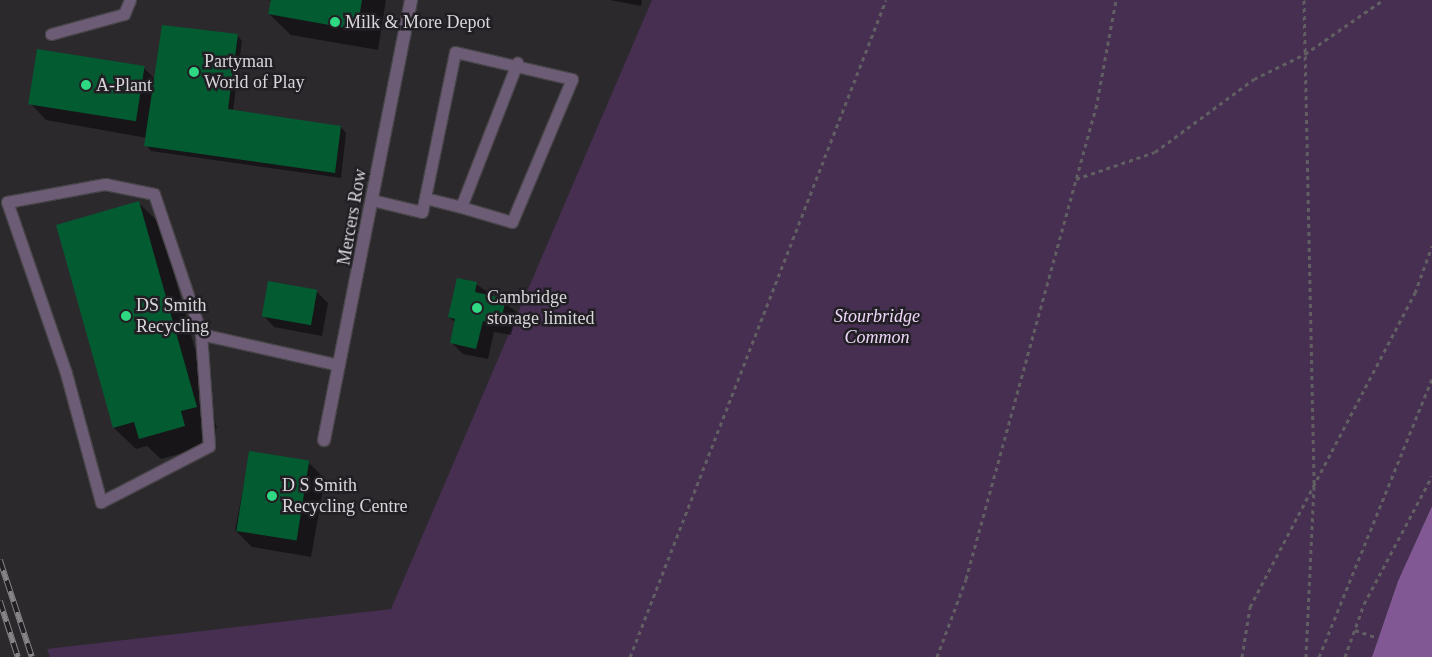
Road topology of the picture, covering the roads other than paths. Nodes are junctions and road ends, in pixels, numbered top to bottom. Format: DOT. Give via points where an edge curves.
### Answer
graph roads {
  1 [pos="130,0"];
  2 [pos="411,0"];
  3 [pos="51,34"];
  4 [pos="517,63"];
  5 [pos="425,198"];
  6 [pos="372,200"];
  7 [pos="461,207"];
  8 [pos="201,334"];
  9 [pos="339,365"];
  10 [pos="324,440"];
  1 -- 3 [label="lane" via="124,14"];
  2 -- 6 [label="street, Mercers Row"];
  4 -- 5 [label="lane" via="455,52"];
  4 -- 7 [label="lane"];
  4 -- 7 [label="lane" via="572,79 512,222"];
  5 -- 6 [label="lane" via="422,212"];
  5 -- 7 [label="lane"];
  6 -- 9 [label="street, Mercers Row"];
  8 -- 8 [label="lane" via="209,446 101,502 66,373 7,202 105,184 154,194"];
  8 -- 9 [label="lane"];
  9 -- 10 [label="street, Mercers Row"];
}
